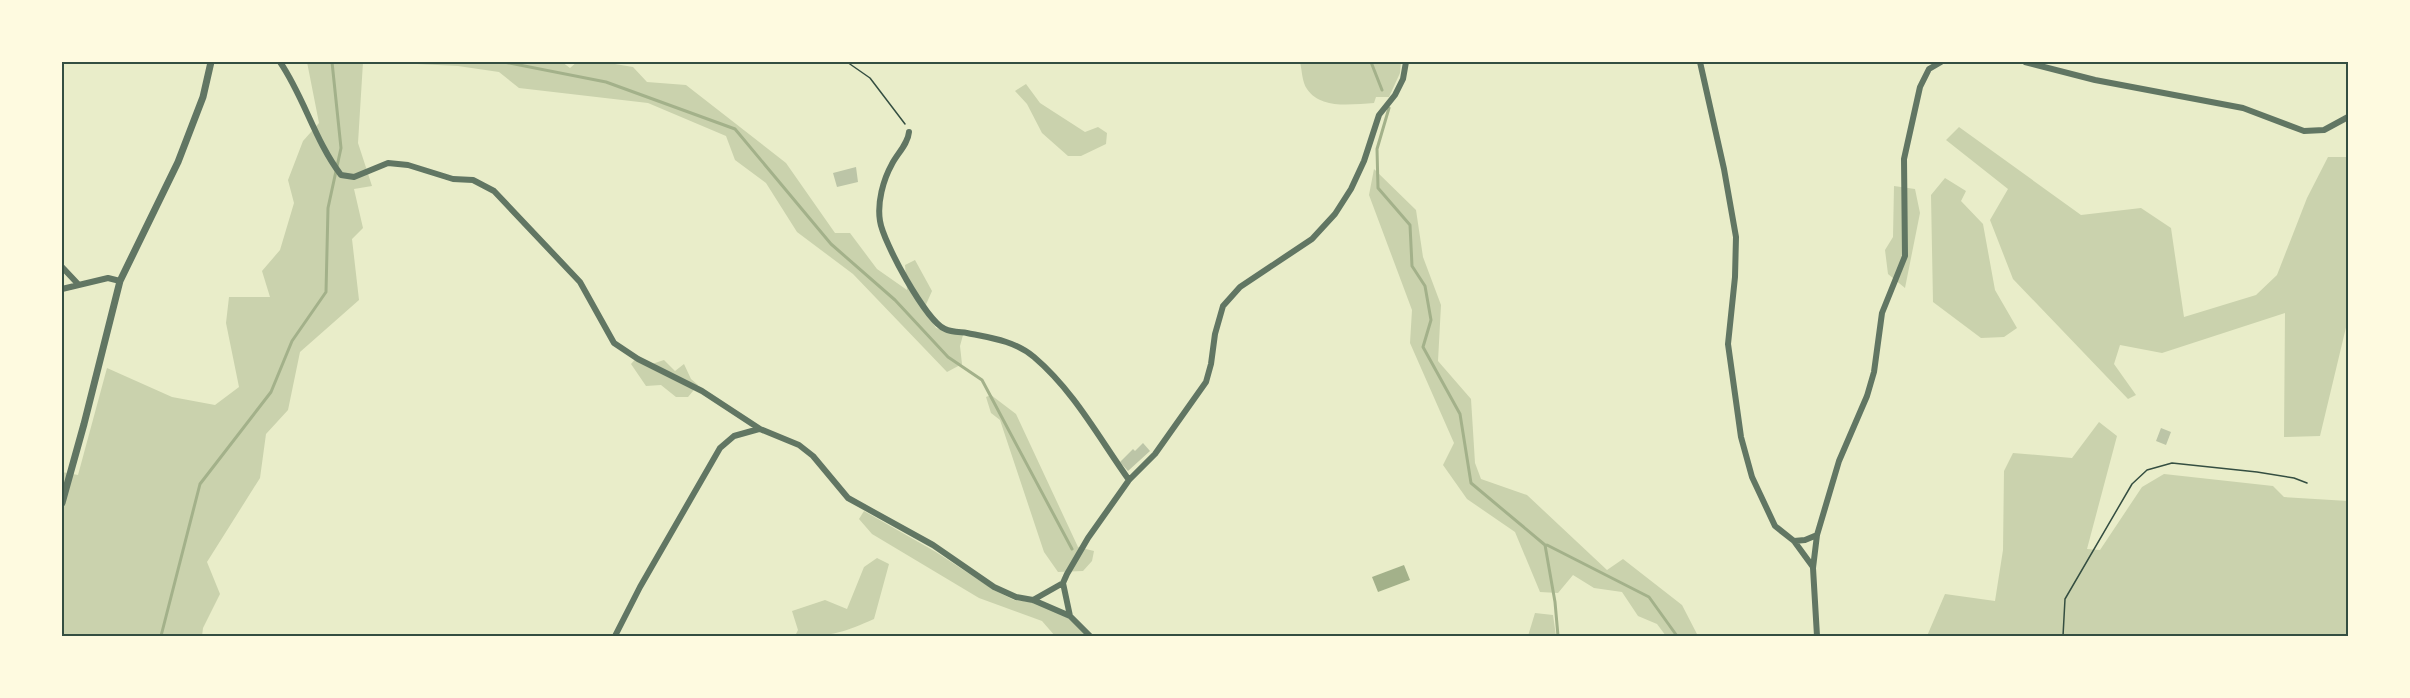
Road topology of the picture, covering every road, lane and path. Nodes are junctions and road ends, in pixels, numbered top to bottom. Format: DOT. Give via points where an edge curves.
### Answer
graph roads {
  1 [pos="212,62"];
  2 [pos="280,62"];
  3 [pos="847,62"];
  4 [pos="1406,62"];
  5 [pos="1700,62"];
  6 [pos="2025,62"];
  7 [pos="1938,63"];
  8 [pos="2349,117"];
  9 [pos="909,132"];
  10 [pos="62,267"];
  11 [pos="120,281"];
  12 [pos="78,284"];
  13 [pos="62,289"];
  14 [pos="760,429"];
  15 [pos="1129,480"];
  16 [pos="2307,483"];
  17 [pos="62,504"];
  18 [pos="1817,535"];
  19 [pos="1794,541"];
  20 [pos="1813,568"];
  21 [pos="1063,583"];
  22 [pos="1033,600"];
  23 [pos="1070,616"];
  24 [pos="615,636"];
  25 [pos="1090,636"];
  26 [pos="1817,636"];
  27 [pos="2063,636"];
  1 -- 11 [label="street" via="178,162"];
  2 -- 14 [label="street" via="341,175 354,177 388,163 473,180 494,190 580,282 614,343 702,391"];
  3 -- 9 [label="path" via="870,78"];
  4 -- 15 [label="street" via="1403,79 1379,115 1351,189 1312,239 1240,287 1223,306 1206,382 1155,454"];
  5 -- 19 [label="street" via="1736,237 1728,344 1741,437 1752,477 1775,526"];
  6 -- 8 [label="street" via="2095,80 2243,108 2304,132 2324,130"];
  7 -- 18 [label="street" via="1929,69 1920,87 1904,159 1905,256 1882,313 1867,396 1839,461"];
  9 -- 15 [label="street" via="885,180 880,208 880,222 907,279 935,323 946,330 1016,344 1035,358 1068,390"];
  10 -- 12 [label="street"];
  11 -- 12 [label="street" via="108,278"];
  11 -- 17 [label="street"];
  12 -- 13 [label="street"];
  14 -- 22 [label="street" via="799,445 848,498 933,545 994,587"];
  14 -- 24 [label="street" via="734,436 720,448"];
  15 -- 21 [label="street" via="1088,538"];
  16 -- 27 [label="path" via="2257,472 2172,463 2147,470 2132,484 2065,599"];
  18 -- 19 [label="street"];
  18 -- 20 [label="street"];
  19 -- 20 [label="street"];
  20 -- 26 [label="street"];
  21 -- 22 [label="street"];
  21 -- 23 [label="street"];
  22 -- 23 [label="street"];
  23 -- 25 [label="street"];
}
